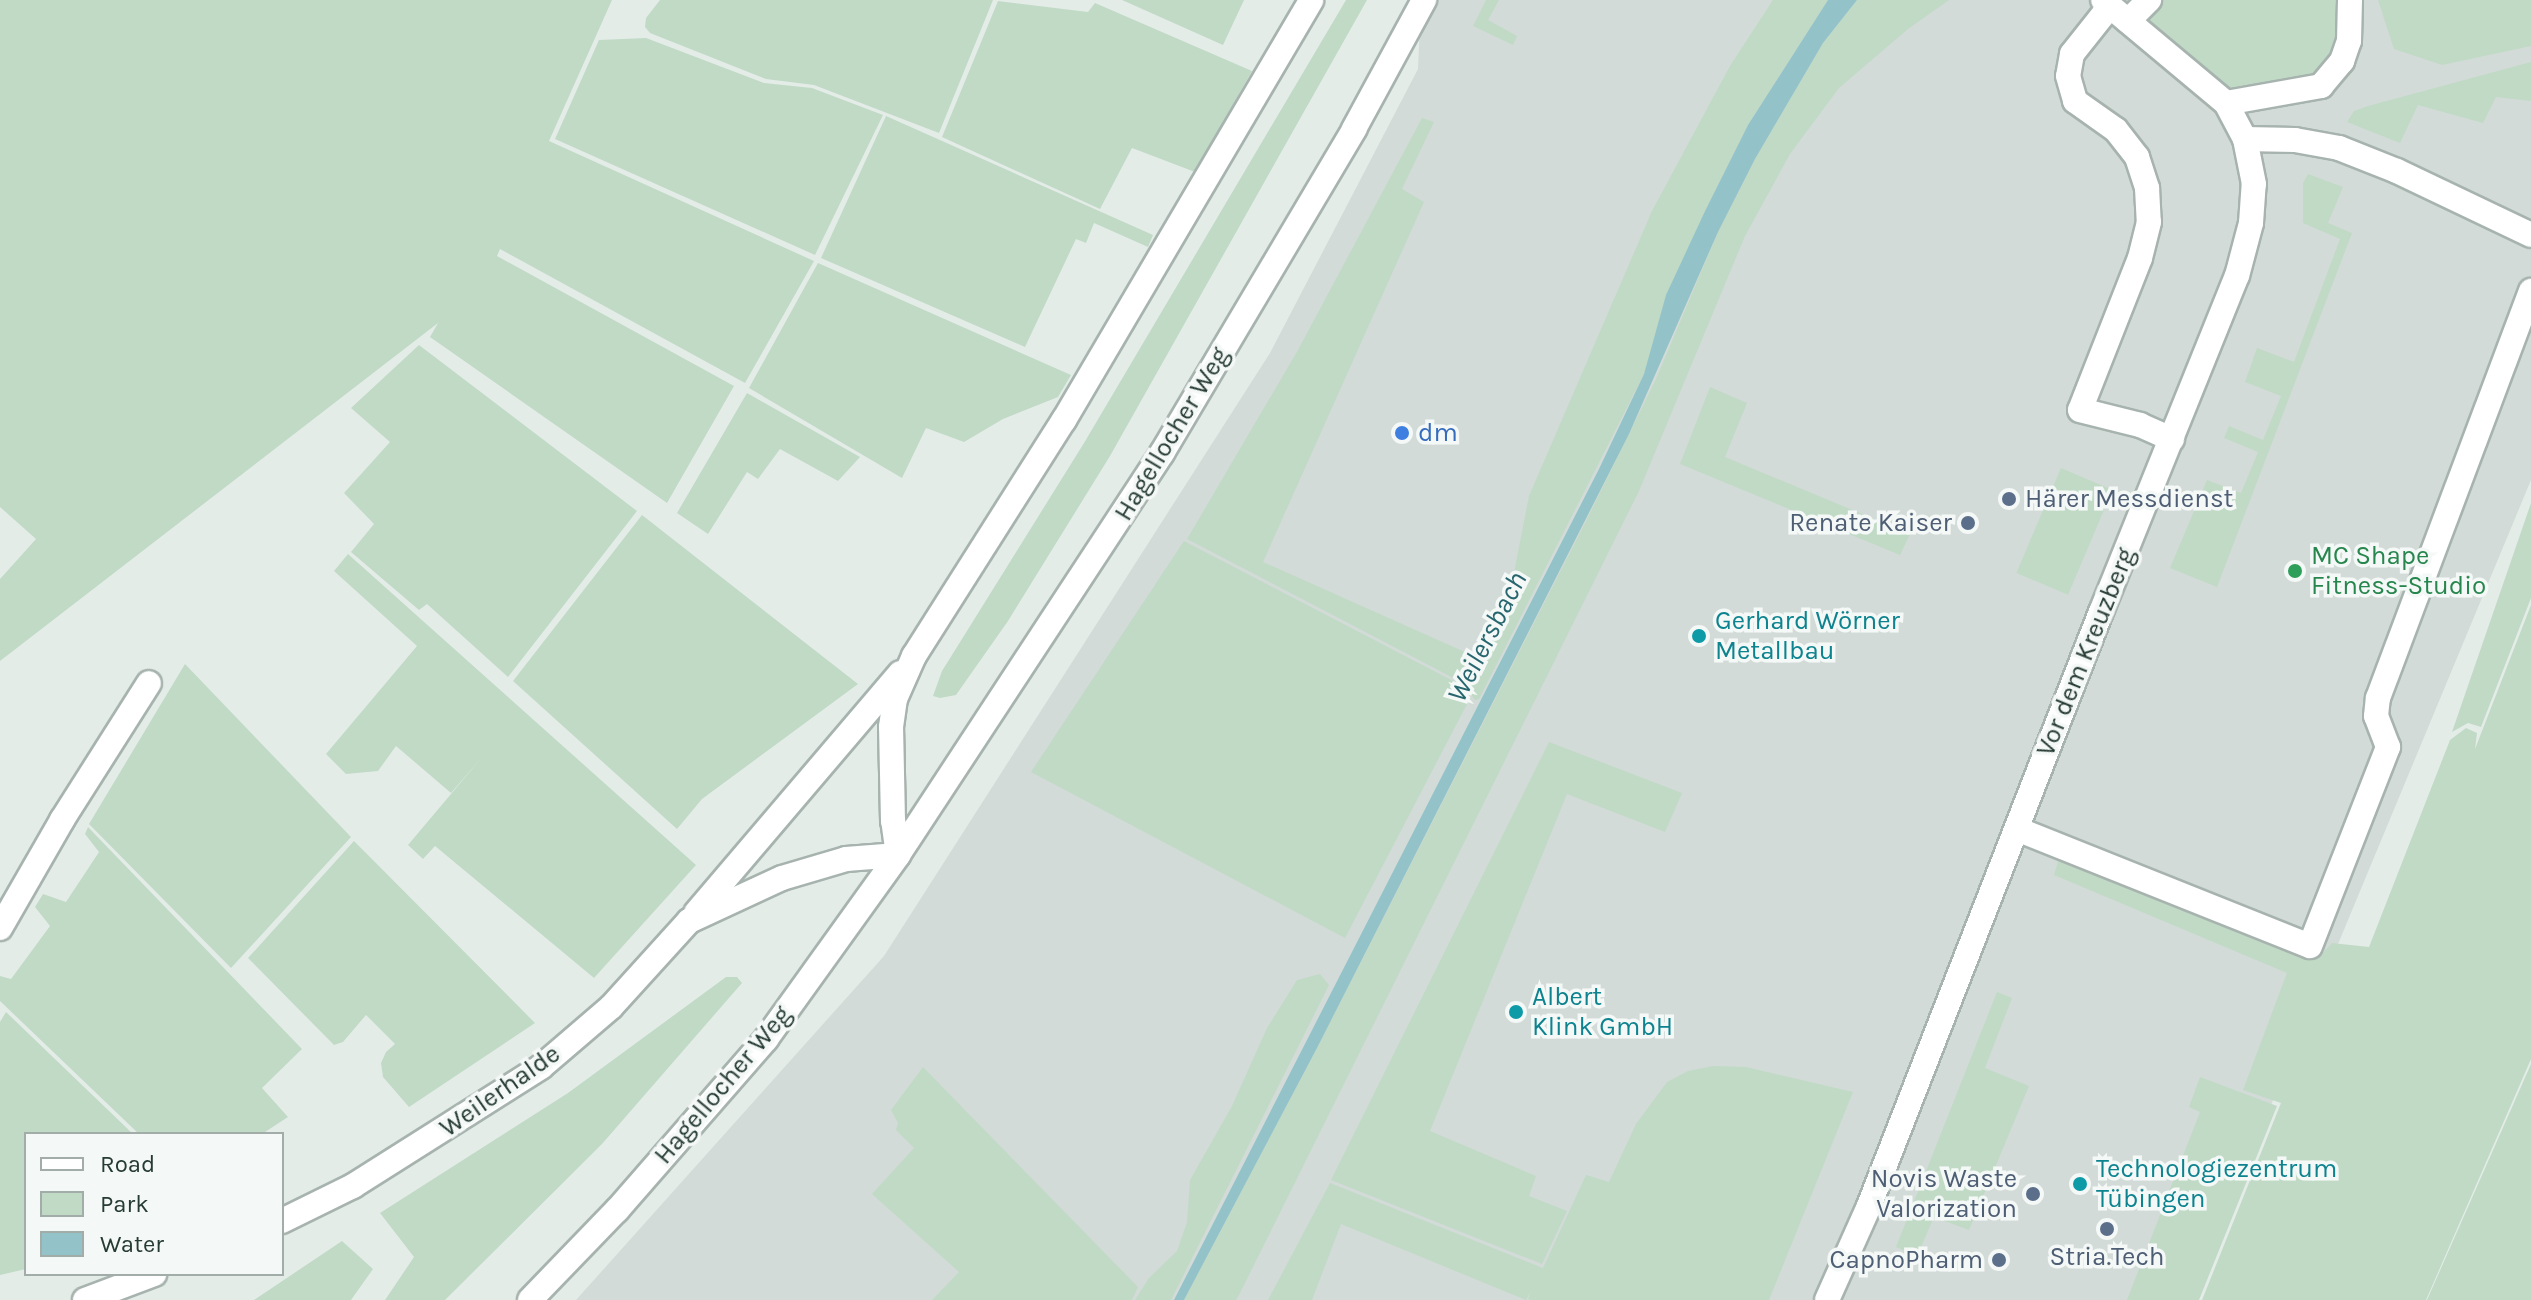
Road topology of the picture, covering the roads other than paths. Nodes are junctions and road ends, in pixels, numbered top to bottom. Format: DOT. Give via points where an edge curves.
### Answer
graph roads {
  1 [pos="1311,0"];
  2 [pos="1424,0"];
  3 [pos="2149,0"];
  4 [pos="2350,0"];
  5 [pos="2114,9"];
  6 [pos="2226,103"];
  7 [pos="2245,139"];
  8 [pos="2531,235"];
  9 [pos="2531,291"];
  10 [pos="2172,439"];
  11 [pos="914,656"];
  12 [pos="149,683"];
  13 [pos="2017,829"];
  14 [pos="898,855"];
  15 [pos="689,921"];
  16 [pos="0,928"];
  17 [pos="284,1220"];
  18 [pos="149,1276"];
  19 [pos="85,1300"];
  20 [pos="530,1300"];
  21 [pos="1827,1300"];
  1 -- 11 [label="street" via="1064,420"];
  2 -- 14 [label="street, Hagellocher Weg" via="1162,453"];
  3 -- 5 [label="street"];
  4 -- 6 [label="street" via="2349,41 2342,61 2321,86"];
  5 -- 6 [label="street, Vor dem Kreuzberg"];
  5 -- 10 [label="street" via="2072,54 2068,76 2075,101 2116,130 2137,157 2147,188 2149,222 2080,410"];
  6 -- 7 [label="street, Vor dem Kreuzberg"];
  7 -- 8 [label="street" via="2339,148"];
  7 -- 10 [label="street, Vor dem Kreuzberg" via="2254,184 2251,223 2237,276"];
  9 -- 13 [label="street" via="2378,698 2376,716 2388,747 2310,946"];
  10 -- 13 [label="street, Vor dem Kreuzberg"];
  11 -- 14 [label="street" via="895,699 891,727"];
  11 -- 15 [label="street, Weilerhalde"];
  12 -- 16 [label="street"];
  13 -- 21 [label="street, Vor dem Kreuzberg"];
  14 -- 15 [label="street, Weilerhalde" via="846,859 782,878"];
  14 -- 20 [label="street, Hagellocher Weg" via="766,1039 617,1210"];
  15 -- 17 [label="street, Weilerhalde" via="611,1007 541,1067 353,1186"];
  18 -- 19 [label="street"];
}
